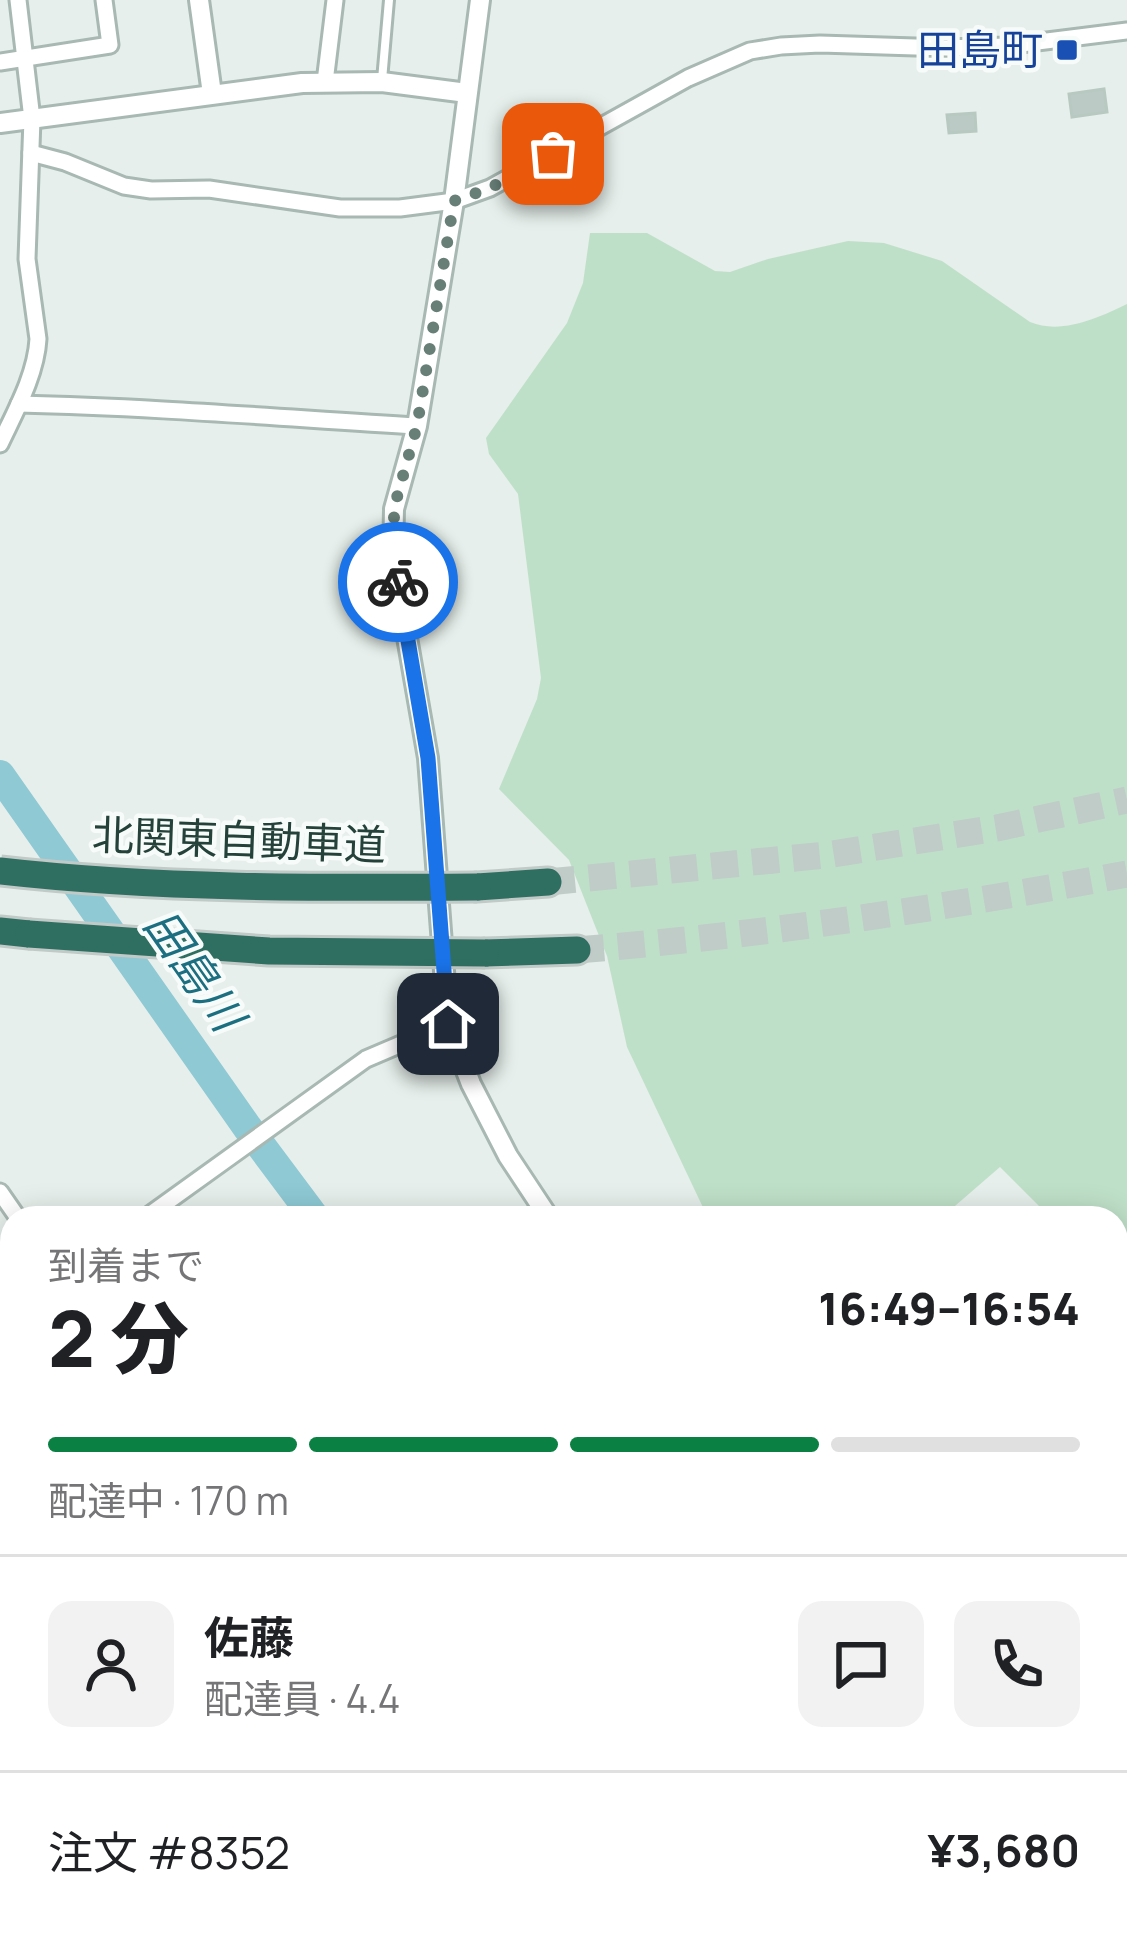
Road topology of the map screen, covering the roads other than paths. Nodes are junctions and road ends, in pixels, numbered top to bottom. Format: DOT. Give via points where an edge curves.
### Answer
graph roads {
  1 [pos="18,0"];
  2 [pos="104,0"];
  3 [pos="199,0"];
  4 [pos="335,0"];
  5 [pos="389,0"];
  6 [pos="480,0"];
  7 [pos="1127,31"];
  8 [pos="26,58"];
  9 [pos="0,62"];
  10 [pos="325,82"];
  11 [pos="382,82"];
  12 [pos="467,93"];
  13 [pos="212,94"];
  14 [pos="32,118"];
  15 [pos="0,123"];
  16 [pos="32,153"];
  17 [pos="454,201"];
  18 [pos="19,404"];
  19 [pos="417,426"];
  20 [pos="0,444"];
  21 [pos="0,871"];
  22 [pos="548,882"];
  23 [pos="0,931"];
  24 [pos="578,950"];
  25 [pos="448,1024"];
  26 [pos="162,1206"];
  27 [pos="541,1206"];
  1 -- 8 [label="street"];
  2 -- 8 [label="street" via="110,45"];
  3 -- 13 [label="street"];
  4 -- 10 [label="street"];
  5 -- 11 [label="lane"];
  6 -- 12 [label="street"];
  7 -- 17 [label="street" via="1006,46 750,51"];
  8 -- 9 [label="street"];
  8 -- 14 [label="street"];
  10 -- 11 [label="street"];
  10 -- 13 [label="street"];
  11 -- 12 [label="street"];
  12 -- 17 [label="street"];
  13 -- 14 [label="street"];
  14 -- 15 [label="street"];
  14 -- 16 [label="street"];
  16 -- 17 [label="street" via="151,190 209,189 340,208"];
  16 -- 18 [label="street" via="27,259 38,339"];
  17 -- 19 [label="street"];
  18 -- 19 [label="street"];
  18 -- 20 [label="street"];
  19 -- 25 [label="street" via="394,508 394,557 428,758"];
  21 -- 22 [label="highway, 北関東自動車道, bridge" via="259,887"];
  23 -- 24 [label="highway, bridge" via="269,951"];
  25 -- 26 [label="street" via="366,1059"];
  25 -- 27 [label="street" via="471,1084"];
}
